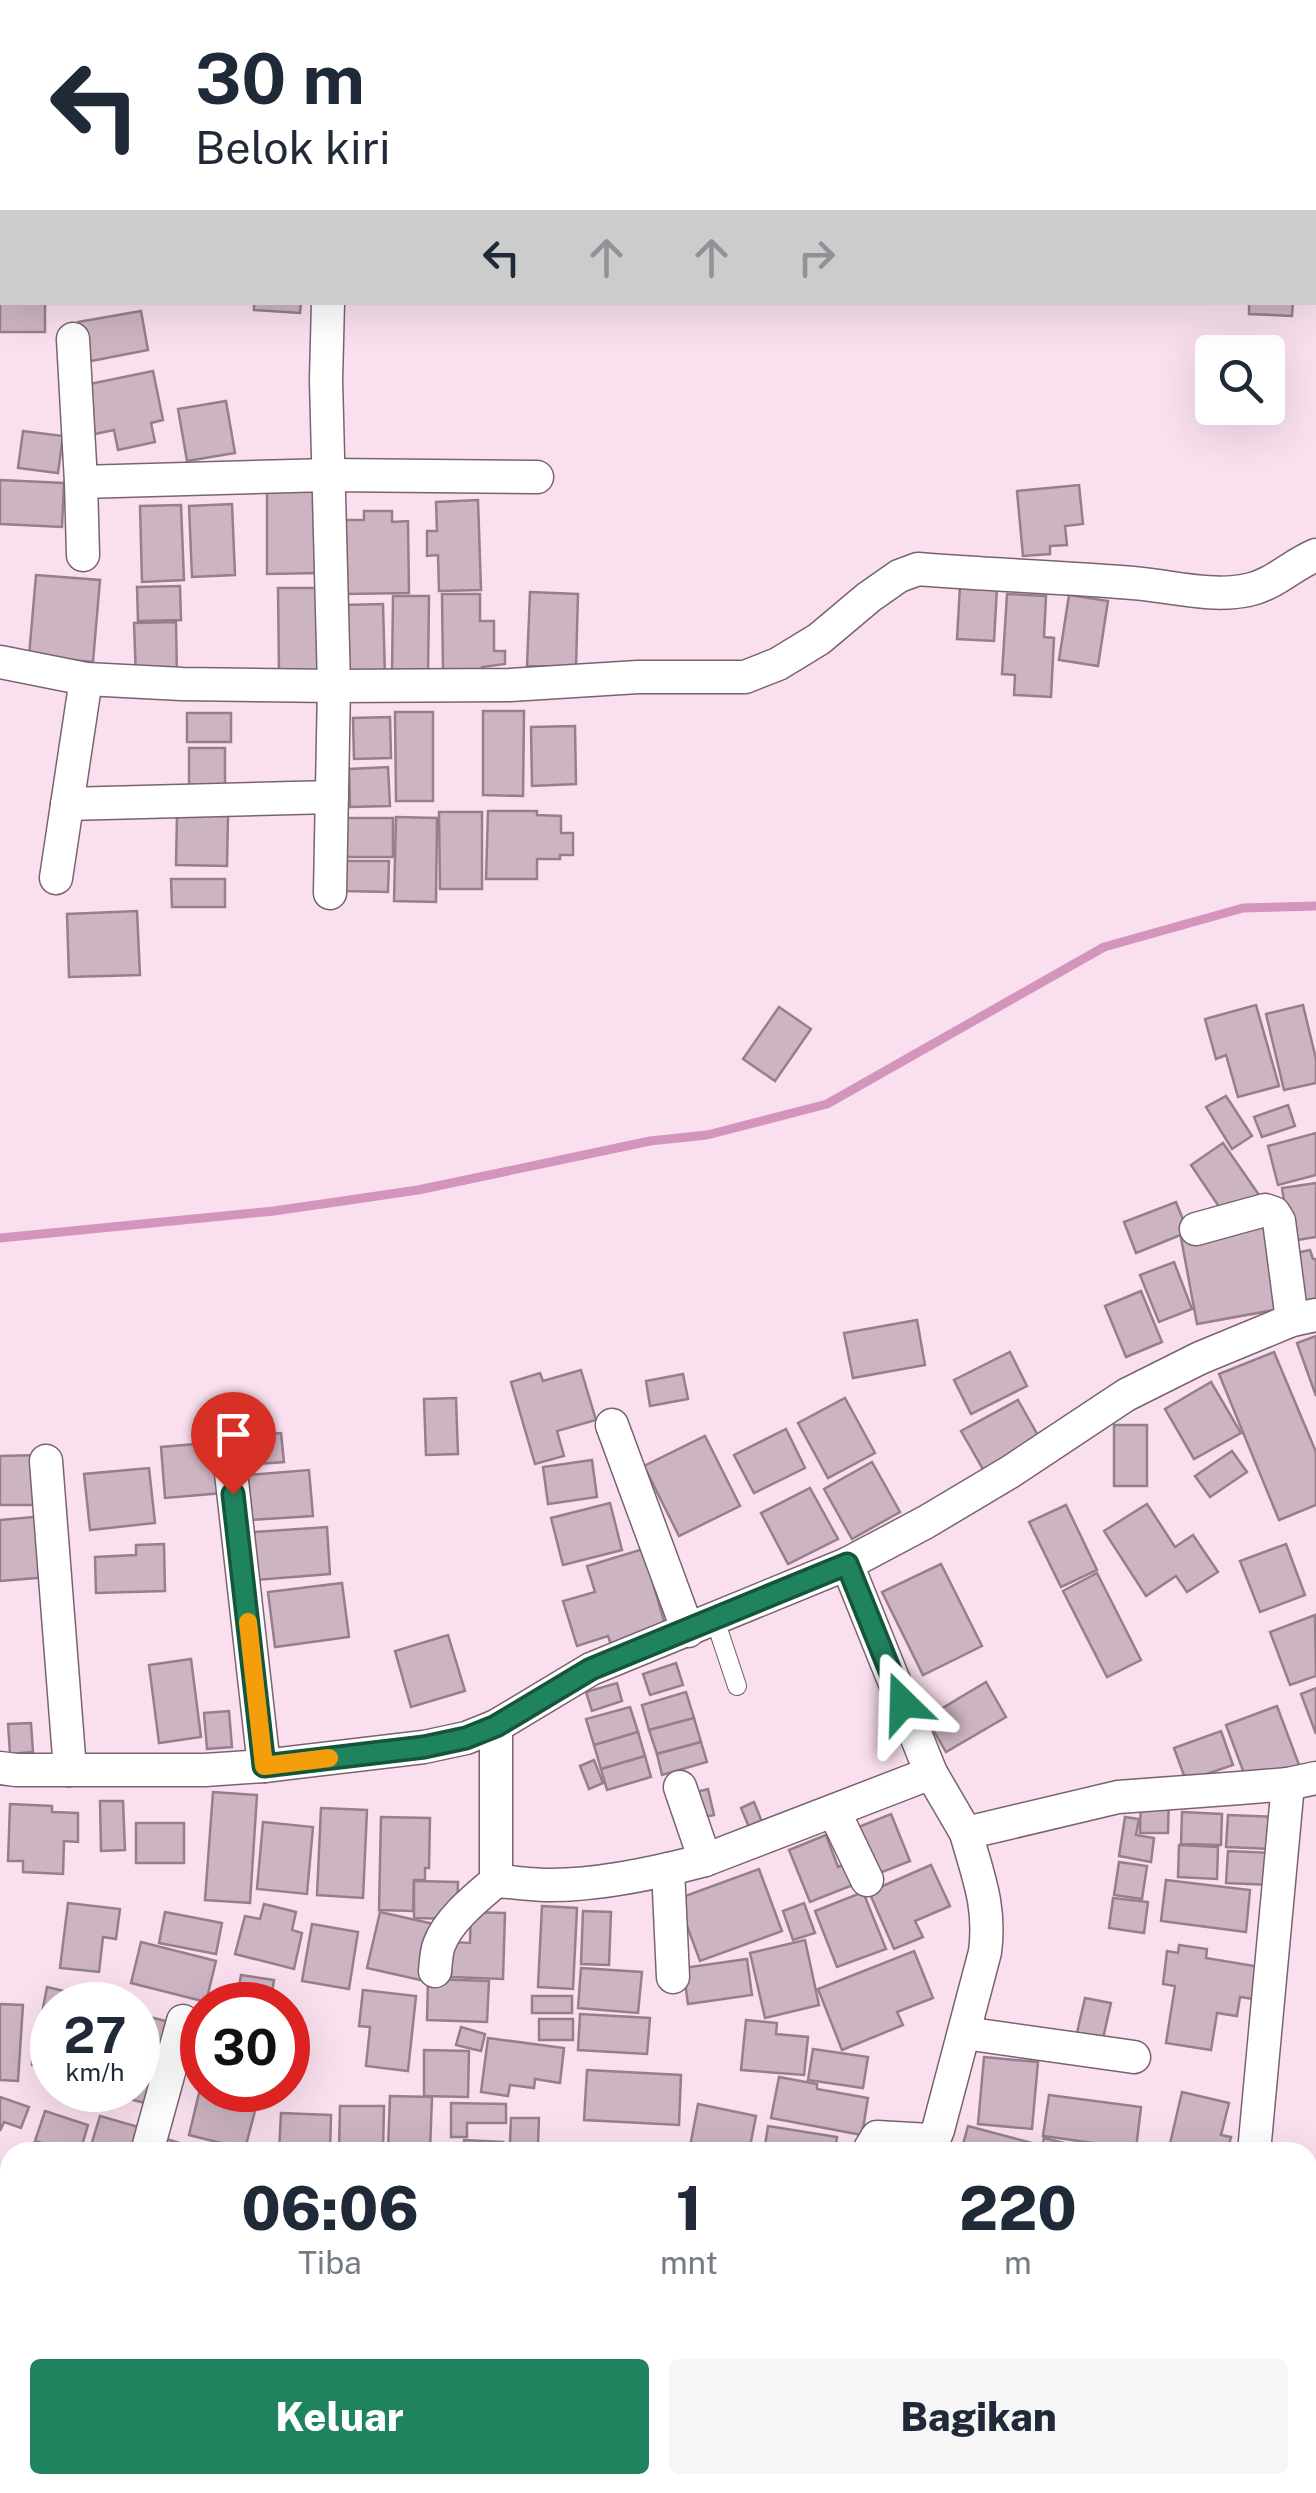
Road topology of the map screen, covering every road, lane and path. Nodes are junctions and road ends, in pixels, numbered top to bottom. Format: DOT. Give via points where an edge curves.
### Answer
graph roads {
  1 [pos="328,305"];
  2 [pos="73,340"];
  3 [pos="328,475"];
  4 [pos="537,478"];
  5 [pos="82,482"];
  6 [pos="83,555"];
  7 [pos="1316,555"];
  8 [pos="0,662"];
  9 [pos="86,680"];
  10 [pos="334,686"];
  11 [pos="332,797"];
  12 [pos="67,804"];
  13 [pos="56,878"];
  14 [pos="330,893"];
  15 [pos="1196,1229"];
  16 [pos="1304,1318"];
  17 [pos="612,1425"];
  18 [pos="229,1455"];
  19 [pos="46,1462"];
  20 [pos="847,1564"];
  21 [pos="701,1625"];
  22 [pos="737,1686"];
  23 [pos="496,1726"];
  24 [pos="264,1766"];
  25 [pos="0,1768"];
  26 [pos="70,1770"];
  27 [pos="931,1772"];
  28 [pos="1302,1781"];
  29 [pos="680,1788"];
  30 [pos="834,1811"];
  31 [pos="966,1833"];
  32 [pos="705,1860"];
  33 [pos="668,1869"];
  34 [pos="866,1880"];
  35 [pos="496,1881"];
  36 [pos="435,1971"];
  37 [pos="673,1976"];
  38 [pos="180,2032"];
  39 [pos="964,2033"];
  40 [pos="1134,2058"];
  41 [pos="150,2142"];
  42 [pos="873,2142"];
  43 [pos="1255,2142"];
  1 -- 3 [label="street"];
  2 -- 5 [label="street"];
  3 -- 4 [label="street"];
  3 -- 5 [label="street"];
  3 -- 10 [label="street"];
  5 -- 6 [label="street"];
  7 -- 10 [label="street" via="1260,586 1224,592 918,569 869,597 819,639 745,677"];
  8 -- 9 [label="street"];
  9 -- 10 [label="street"];
  9 -- 12 [label="street"];
  10 -- 11 [label="street"];
  11 -- 12 [label="street"];
  11 -- 14 [label="street"];
  12 -- 13 [label="street"];
  15 -- 16 [label="street" via="1274,1212"];
  16 -- 20 [label="street" via="1126,1395 1010,1472"];
  17 -- 21 [label="street"];
  18 -- 24 [label="street"];
  19 -- 26 [label="street"];
  20 -- 21 [label="street"];
  20 -- 27 [label="street"];
  21 -- 22 [label="lane"];
  21 -- 23 [label="street" via="591,1669"];
  23 -- 24 [label="street" via="424,1747"];
  23 -- 35 [label="street"];
  24 -- 26 [label="street"];
  25 -- 26 [label="street"];
  27 -- 30 [label="street"];
  27 -- 31 [label="street"];
  28 -- 31 [label="street" via="1118,1797"];
  28 -- 43 [label="street"];
  29 -- 32 [label="street"];
  30 -- 32 [label="street"];
  30 -- 34 [label="street"];
  31 -- 39 [label="street" via="988,1930"];
  32 -- 33 [label="street"];
  33 -- 35 [label="street" via="584,1883"];
  33 -- 37 [label="street"];
  35 -- 36 [label="street" via="439,1944"];
  38 -- 41 [label="street"];
  39 -- 40 [label="street"];
  39 -- 42 [label="street" via="934,2137"];
}
